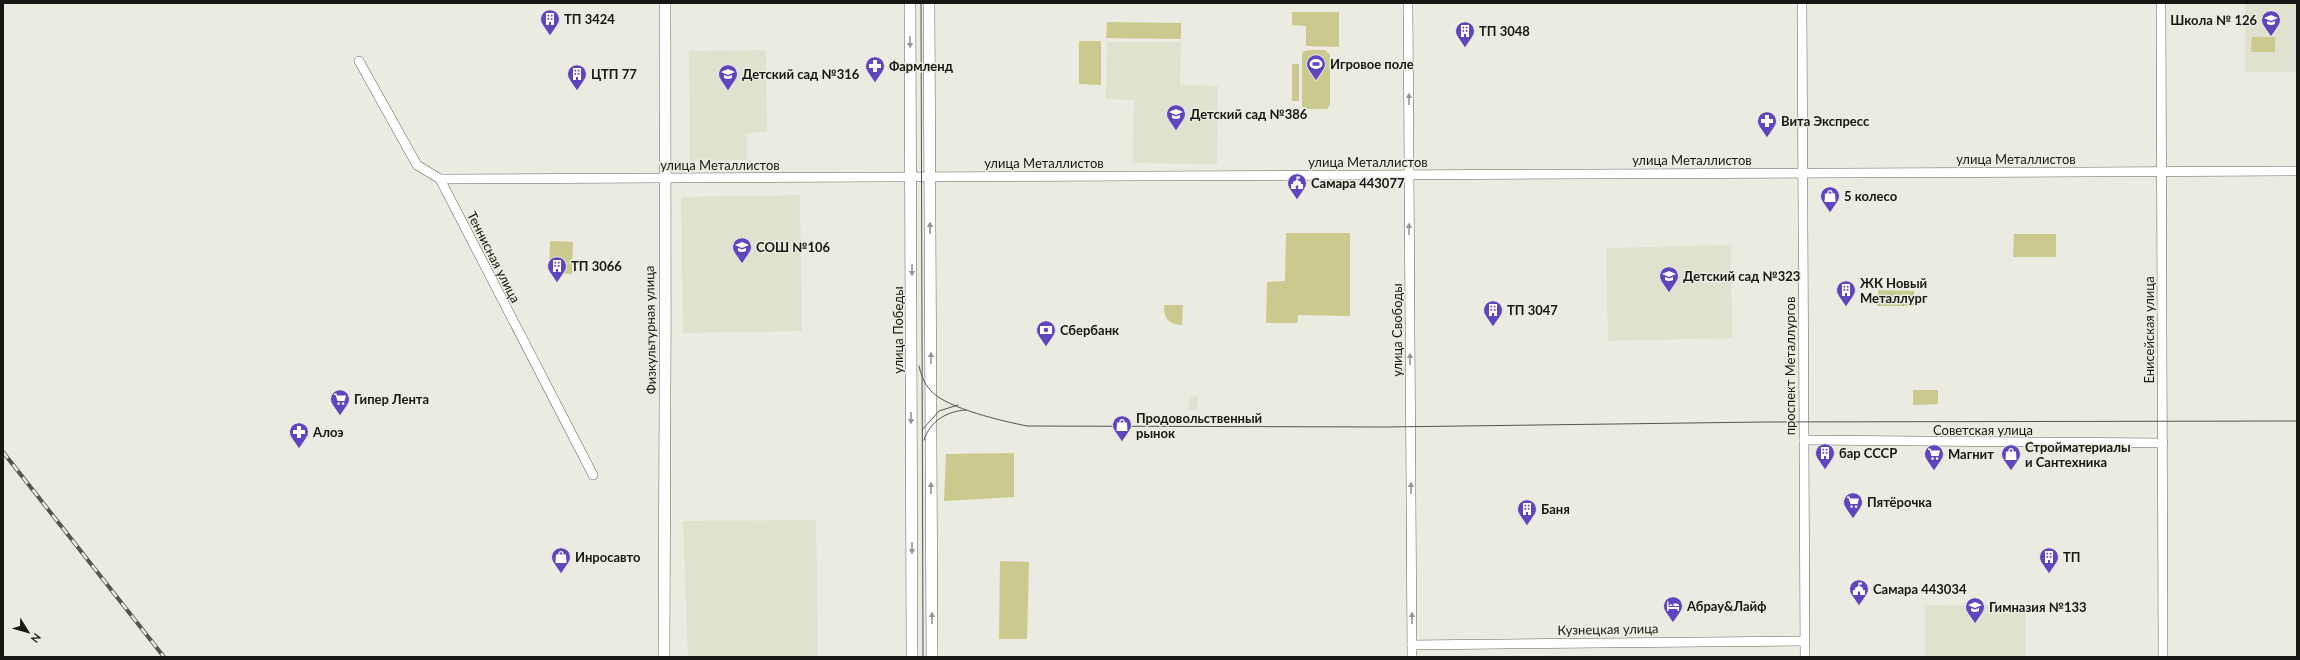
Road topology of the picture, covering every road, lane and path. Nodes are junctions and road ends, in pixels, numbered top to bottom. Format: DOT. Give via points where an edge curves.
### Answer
graph roads {
  1 [pos="665,3"];
  2 [pos="910,3"];
  3 [pos="929,3"];
  4 [pos="1408,3"];
  5 [pos="1802,3"];
  6 [pos="2161,3"];
  7 [pos="359,62"];
  8 [pos="2297,170"];
  9 [pos="2162,171"];
  10 [pos="1802,173"];
  11 [pos="1409,175"];
  12 [pos="912,177"];
  13 [pos="930,177"];
  14 [pos="665,178"];
  15 [pos="440,179"];
  16 [pos="1804,440"];
  17 [pos="2162,442"];
  18 [pos="594,475"];
  19 [pos="1804,641"];
  20 [pos="1412,645"];
  21 [pos="664,657"];
  22 [pos="912,657"];
  23 [pos="932,657"];
  24 [pos="1412,657"];
  25 [pos="1805,657"];
  26 [pos="2163,657"];
  1 -- 14 [label="main road, Физкультурная улица"];
  2 -- 12 [label="main road, улица Победы, one-way"];
  3 -- 13 [label="main road"];
  11 -- 4 [label="street, улица Свободы, one-way"];
  5 -- 10 [label="street, проспект Металлургов"];
  6 -- 9 [label="street, Енисейская улица"];
  7 -- 15 [label="street" via="417,165"];
  8 -- 9 [label="street, улица Металлистов"];
  9 -- 10 [label="street, улица Металлистов"];
  9 -- 17 [label="street, Енисейская улица"];
  10 -- 11 [label="street, улица Металлистов"];
  10 -- 16 [label="street, проспект Металлургов"];
  11 -- 13 [label="street, улица Металлистов"];
  20 -- 11 [label="street, улица Свободы, one-way"];
  12 -- 13 [label="street, улица Металлистов"];
  12 -- 14 [label="street, улица Металлистов"];
  12 -- 22 [label="main road, улица Победы, one-way"];
  23 -- 13 [label="main road, one-way"];
  14 -- 15 [label="street, улица Металлистов"];
  14 -- 21 [label="main road, Физкультурная улица"];
  15 -- 18 [label="street, Теннисная улица"];
  16 -- 17 [label="street, Советская улица"];
  16 -- 19 [label="street, проспект Металлургов"];
  17 -- 26 [label="street, Енисейская улица"];
  19 -- 20 [label="street, Кузнецкая улица"];
  19 -- 25 [label="street, проспект Металлургов"];
  20 -- 24 [label="street, улица Свободы"];
}
